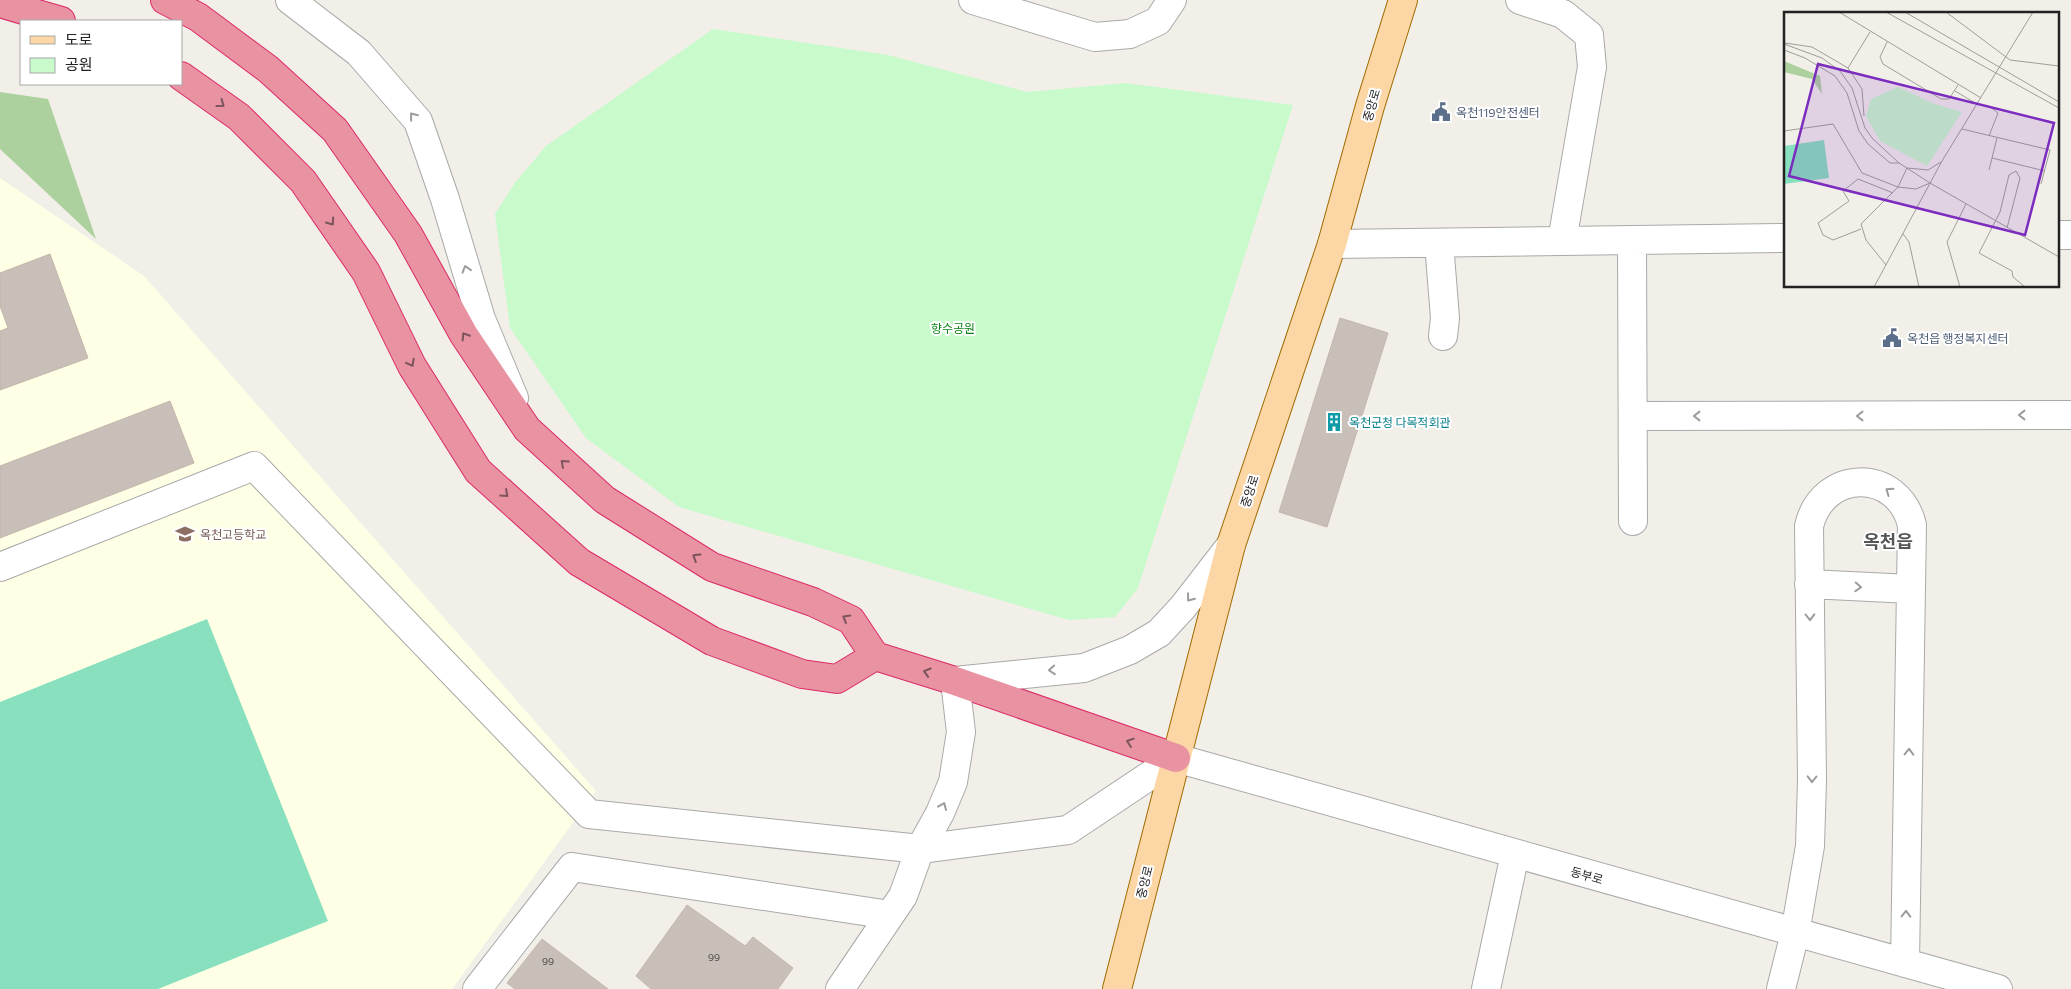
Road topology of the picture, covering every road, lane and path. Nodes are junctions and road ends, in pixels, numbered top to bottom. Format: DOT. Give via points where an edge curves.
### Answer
graph roads {
  1 [pos="165,0"];
  2 [pos="290,0"];
  3 [pos="973,0"];
  4 [pos="1172,0"];
  5 [pos="1520,0"];
  6 [pos="1396,2"];
  7 [pos="0,3"];
  8 [pos="58,20"];
  9 [pos="182,77"];
  10 [pos="2071,235"];
  11 [pos="2058,236"];
  12 [pos="1784,238"];
  13 [pos="1562,241"];
  14 [pos="1632,241"];
  15 [pos="1439,243"];
  16 [pos="1332,244"];
  17 [pos="1442,336"];
  18 [pos="2071,415"];
  19 [pos="1633,416"];
  20 [pos="527,429"];
  21 [pos="1634,521"];
  22 [pos="1231,545"];
  23 [pos="0,567"];
  24 [pos="1809,584"];
  25 [pos="1911,589"];
  26 [pos="875,656"];
  27 [pos="955,681"];
  28 [pos="1176,758"];
  29 [pos="920,849"];
  30 [pos="1514,854"];
  31 [pos="890,915"];
  32 [pos="1796,933"];
  33 [pos="1905,963"];
  34 [pos="477,989"];
  35 [pos="840,989"];
  36 [pos="1117,989"];
  37 [pos="1486,989"];
  38 [pos="1781,989"];
  39 [pos="1998,989"];
  20 -- 1 [label="highway, one-way" via="464,335 408,234 335,130 268,69 198,17"];
  20 -- 2 [label="street, one-way" via="481,319 418,121 359,54"];
  3 -- 4 [label="street" via="1095,37 1130,34 1144,28 1158,21"];
  5 -- 13 [label="street" via="1563,14 1589,35 1592,67"];
  6 -- 16 [label="main road, 중앙로"];
  7 -- 8 [label="highway"];
  9 -- 26 [label="highway, one-way" via="239,117 303,181 366,272 412,366 478,470 579,562 712,640 802,674 836,679"];
  10 -- 11 [label="street"];
  12 -- 14 [label="street"];
  13 -- 14 [label="street"];
  13 -- 15 [label="street"];
  14 -- 19 [label="street"];
  15 -- 16 [label="street"];
  15 -- 17 [label="street" via="1445,318"];
  16 -- 22 [label="main road, 중앙로"];
  18 -- 19 [label="street, one-way"];
  19 -- 21 [label="street"];
  26 -- 20 [label="highway, one-way" via="851,620 813,602 712,568 605,500"];
  22 -- 27 [label="street, one-way" via="1159,633 1130,650 1084,668"];
  22 -- 28 [label="main road, 중앙로"];
  23 -- 29 [label="street" via="254,466 589,814"];
  24 -- 25 [label="street, one-way"];
  25 -- 24 [label="street, one-way" via="1910,518 1895,495 1884,487 1858,482 1836,488 1823,497 1811,518 1808,533"];
  24 -- 32 [label="street, one-way" via="1810,846"];
  33 -- 25 [label="street, one-way"];
  27 -- 26 [label="highway, one-way"];
  28 -- 27 [label="highway, one-way"];
  29 -- 27 [label="street, one-way" via="953,782 961,732"];
  28 -- 29 [label="street" via="1068,830"];
  28 -- 30 [label="street, 동부로"];
  28 -- 36 [label="main road, 중앙로"];
  29 -- 31 [label="street" via="903,896"];
  30 -- 32 [label="street, 동부로"];
  30 -- 37 [label="street"];
  31 -- 34 [label="street" via="572,867"];
  31 -- 35 [label="street"];
  32 -- 33 [label="street, 동부로"];
  32 -- 38 [label="street"];
  33 -- 39 [label="street, 동부로"];
}
